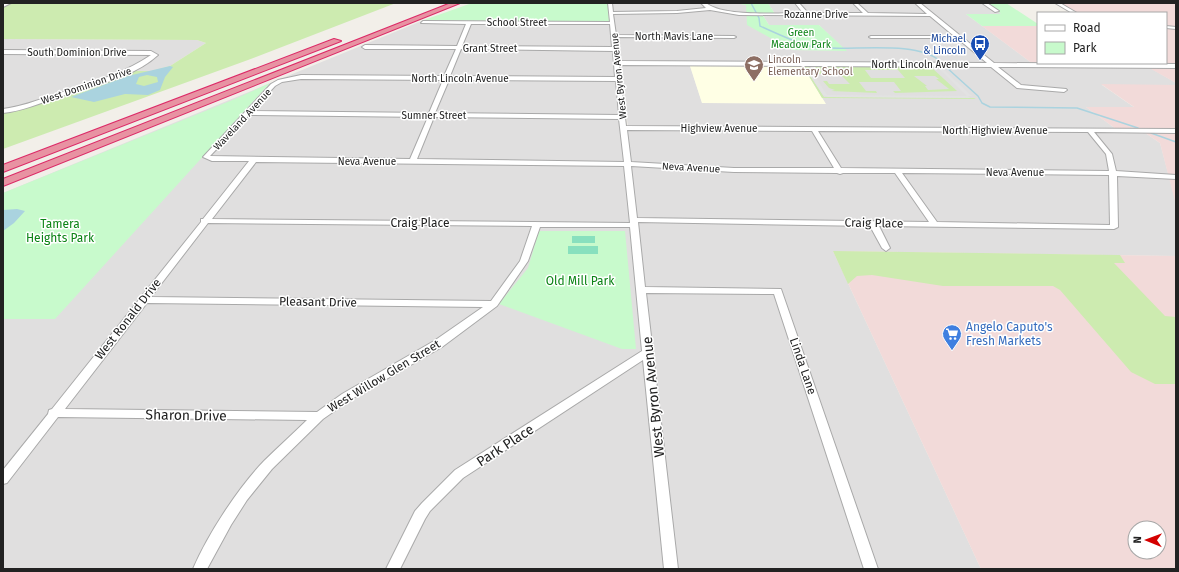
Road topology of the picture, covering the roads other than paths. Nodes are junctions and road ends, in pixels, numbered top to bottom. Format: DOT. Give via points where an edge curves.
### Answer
graph roads {
  1 [pos="9,3"];
  2 [pos="436,3"];
  3 [pos="457,3"];
  4 [pos="610,3"];
  5 [pos="704,3"];
  6 [pos="797,3"];
  7 [pos="855,3"];
  8 [pos="917,3"];
  9 [pos="984,3"];
  10 [pos="1057,3"];
  11 [pos="3,6"];
  12 [pos="710,9"];
  13 [pos="611,12"];
  14 [pos="997,12"];
  15 [pos="1073,12"];
  16 [pos="806,14"];
  17 [pos="866,15"];
  18 [pos="932,15"];
  19 [pos="394,19"];
  20 [pos="423,22"];
  21 [pos="469,22"];
  22 [pos="612,23"];
  23 [pos="614,36"];
  24 [pos="734,37"];
  25 [pos="871,37"];
  26 [pos="958,37"];
  27 [pos="342,39"];
  28 [pos="365,47"];
  29 [pos="459,47"];
  30 [pos="614,49"];
  31 [pos="3,52"];
  32 [pos="151,53"];
  33 [pos="617,63"];
  34 [pos="991,64"];
  35 [pos="1176,66"];
  36 [pos="301,77"];
  37 [pos="447,78"];
  38 [pos="618,80"];
  39 [pos="1064,90"];
  40 [pos="6,111"];
  41 [pos="246,113"];
  42 [pos="433,115"];
  43 [pos="623,117"];
  44 [pos="624,128"];
  45 [pos="814,129"];
  46 [pos="1089,130"];
  47 [pos="1176,131"];
  48 [pos="206,157"];
  49 [pos="254,160"];
  50 [pos="413,161"];
  51 [pos="628,164"];
  52 [pos="3,169"];
  53 [pos="840,172"];
  54 [pos="898,172"];
  55 [pos="1113,173"];
  56 [pos="1176,177"];
  57 [pos="3,183"];
  58 [pos="204,221"];
  59 [pos="634,223"];
  60 [pos="873,223"];
  61 [pos="537,224"];
  62 [pos="934,224"];
  63 [pos="886,248"];
  64 [pos="642,290"];
  65 [pos="142,300"];
  66 [pos="494,304"];
  67 [pos="648,352"];
  68 [pos="53,413"];
  69 [pos="319,416"];
  70 [pos="3,479"];
  71 [pos="200,569"];
  72 [pos="393,569"];
  73 [pos="671,569"];
  74 [pos="871,569"];
  1 -- 11 [label="street"];
  2 -- 19 [label="highway"];
  3 -- 57 [label="highway"];
  4 -- 13 [label="street, West Byron Avenue"];
  5 -- 12 [label="street"];
  6 -- 16 [label="street"];
  7 -- 17 [label="street"];
  8 -- 18 [label="street"];
  9 -- 14 [label="street"];
  10 -- 15 [label="street"];
  12 -- 13 [label="street, Rozanne Drive"];
  12 -- 16 [label="street, Rozanne Drive" via="731,13"];
  13 -- 22 [label="street, West Byron Avenue"];
  16 -- 17 [label="street, Rozanne Drive"];
  17 -- 18 [label="street, Rozanne Drive"];
  18 -- 26 [label="street"];
  20 -- 21 [label="street, School Street"];
  21 -- 22 [label="street, School Street"];
  21 -- 29 [label="street"];
  22 -- 23 [label="street, West Byron Avenue"];
  23 -- 24 [label="street, North Mavis Lane"];
  23 -- 30 [label="street, West Byron Avenue"];
  25 -- 26 [label="street"];
  26 -- 34 [label="street"];
  27 -- 52 [label="highway"];
  28 -- 29 [label="street, Grant Street"];
  29 -- 30 [label="street, Grant Street"];
  29 -- 37 [label="street"];
  30 -- 33 [label="street, West Byron Avenue"];
  31 -- 32 [label="street, South Dominion Drive"];
  32 -- 40 [label="street, West Dominion Drive" via="155,55 139,66 116,76"];
  33 -- 34 [label="street, North Lincoln Avenue"];
  33 -- 38 [label="street, West Byron Avenue"];
  34 -- 35 [label="street, North Lincoln Avenue"];
  34 -- 39 [label="street" via="1019,87"];
  36 -- 37 [label="street, North Lincoln Avenue"];
  36 -- 41 [label="street, Waveland Avenue" via="273,85"];
  37 -- 38 [label="street, North Lincoln Avenue"];
  37 -- 42 [label="street"];
  38 -- 43 [label="street, West Byron Avenue"];
  41 -- 42 [label="street, Sumner Street"];
  41 -- 48 [label="street, Waveland Avenue"];
  42 -- 43 [label="street, Sumner Street"];
  42 -- 50 [label="street"];
  43 -- 44 [label="street, West Byron Avenue"];
  44 -- 45 [label="street, Highview Avenue"];
  44 -- 51 [label="street, West Byron Avenue"];
  45 -- 46 [label="street, North Highview Avenue"];
  45 -- 53 [label="street"];
  46 -- 47 [label="street, North Highview Avenue"];
  46 -- 55 [label="street" via="1106,149"];
  48 -- 49 [label="street, Neva Avenue"];
  49 -- 50 [label="street, Neva Avenue"];
  49 -- 58 [label="street, West Ronald Drive"];
  50 -- 51 [label="street, Neva Avenue"];
  51 -- 53 [label="street, Neva Avenue"];
  51 -- 59 [label="street, West Byron Avenue"];
  53 -- 54 [label="street, Neva Avenue"];
  54 -- 55 [label="street, Neva Avenue"];
  54 -- 62 [label="street"];
  55 -- 56 [label="street, Neva Avenue"];
  55 -- 62 [label="street, Craig Place" via="1114,227"];
  58 -- 61 [label="street, Craig Place"];
  58 -- 65 [label="street, West Ronald Drive"];
  59 -- 60 [label="street, Craig Place"];
  59 -- 61 [label="street, Craig Place"];
  59 -- 64 [label="street, West Byron Avenue"];
  60 -- 62 [label="street, Craig Place"];
  60 -- 63 [label="street"];
  61 -- 66 [label="street, West Willow Glen Street" via="521,266"];
  64 -- 67 [label="street, West Byron Avenue"];
  64 -- 74 [label="street, Linda Lane" via="778,291"];
  65 -- 66 [label="street, Pleasant Drive"];
  65 -- 68 [label="street, West Ronald Drive"];
  66 -- 69 [label="street, West Willow Glen Street" via="438,344 346,397"];
  67 -- 72 [label="street, Park Place" via="459,474 420,515"];
  67 -- 73 [label="street, West Byron Avenue"];
  68 -- 69 [label="street, Sharon Drive"];
  68 -- 70 [label="street, West Ronald Drive"];
  69 -- 71 [label="street, West Willow Glen Street" via="268,465 243,496"];
}
